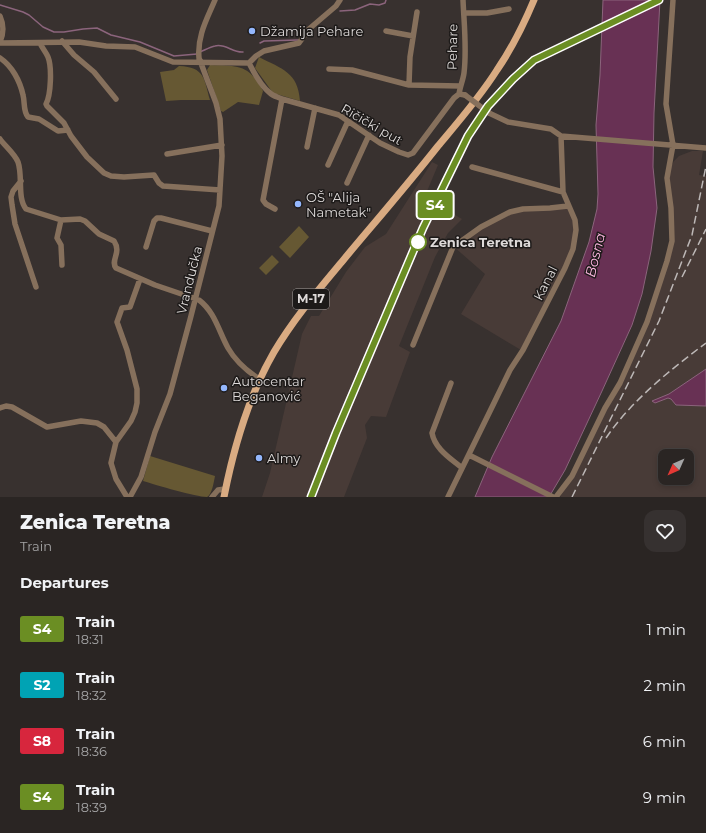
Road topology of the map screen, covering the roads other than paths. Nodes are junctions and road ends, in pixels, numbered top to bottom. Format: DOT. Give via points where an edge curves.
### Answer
graph roads {
  1 [pos="216,0"];
  2 [pos="340,0"];
  3 [pos="463,0"];
  4 [pos="534,0"];
  5 [pos="674,0"];
  6 [pos="509,8"];
  7 [pos="417,12"];
  8 [pos="464,13"];
  9 [pos="0,16"];
  10 [pos="386,31"];
  11 [pos="413,36"];
  12 [pos="62,41"];
  13 [pos="0,42"];
  14 [pos="40,43"];
  15 [pos="200,56"];
  16 [pos="0,58"];
  17 [pos="249,63"];
  18 [pos="330,69"];
  19 [pos="410,85"];
  20 [pos="460,86"];
  21 [pos="462,95"];
  22 [pos="116,99"];
  23 [pos="282,99"];
  24 [pos="315,108"];
  25 [pos="348,121"];
  26 [pos="68,130"];
  27 [pos="368,135"];
  28 [pos="561,136"];
  29 [pos="0,140"];
  30 [pos="222,145"];
  31 [pos="673,145"];
  32 [pos="307,147"];
  33 [pos="706,148"];
  34 [pos="167,154"];
  35 [pos="328,165"];
  36 [pos="472,167"];
  37 [pos="21,181"];
  38 [pos="347,183"];
  39 [pos="220,190"];
  40 [pos="563,192"];
  41 [pos="568,206"];
  42 [pos="275,209"];
  43 [pos="61,220"];
  44 [pos="212,231"];
  45 [pos="146,247"];
  46 [pos="62,265"];
  47 [pos="140,279"];
  48 [pos="36,287"];
  49 [pos="195,299"];
  50 [pos="413,345"];
  51 [pos="260,379"];
  52 [pos="451,383"];
  53 [pos="0,408"];
  54 [pos="116,442"];
  55 [pos="469,455"];
  56 [pos="462,468"];
  57 [pos="224,493"];
  58 [pos="127,497"];
  59 [pos="130,497"];
  60 [pos="212,497"];
  61 [pos="448,497"];
  62 [pos="553,497"];
  63 [pos="556,497"];
  1 -- 15 [label="street" via="201,33"];
  2 -- 17 [label="street" via="309,29 299,43 264,51"];
  3 -- 8 [label="street, Pehare"];
  4 -- 51 [label="main road, M-17" via="512,46 484,88 426,162 303,309 283,337"];
  5 -- 31 [label="street" via="666,104"];
  6 -- 8 [label="street" via="487,13"];
  7 -- 11 [label="street"];
  8 -- 20 [label="street, Pehare" via="464,74"];
  9 -- 13 [label="street" via="3,28"];
  10 -- 11 [label="street"];
  11 -- 19 [label="street"];
  12 -- 14 [label="street"];
  12 -- 15 [label="street" via="135,47 173,62"];
  12 -- 22 [label="street" via="94,72"];
  13 -- 14 [label="street"];
  14 -- 26 [label="street" via="50,64 50,97 46,104"];
  15 -- 17 [label="street"];
  15 -- 30 [label="street, Vrandučka" via="216,102"];
  16 -- 26 [label="street" via="8,64 18,80 28,117 39,119 58,131"];
  17 -- 23 [label="street, Ričički put" via="269,93"];
  18 -- 19 [label="street" via="352,70"];
  19 -- 20 [label="street"];
  20 -- 21 [label="street, Pehare"];
  21 -- 27 [label="street, Ričički put" via="450,103 413,152 408,155 380,144"];
  21 -- 28 [label="street, bridge" via="508,122 551,129"];
  23 -- 24 [label="street, Ričički put"];
  23 -- 42 [label="street" via="263,200"];
  24 -- 25 [label="street, Ričički put" via="339,115"];
  24 -- 32 [label="street"];
  25 -- 27 [label="street, Ričički put"];
  25 -- 35 [label="street"];
  26 -- 39 [label="street" via="87,156 104,173 111,176 154,175 163,186"];
  27 -- 38 [label="street"];
  28 -- 31 [label="street"];
  28 -- 40 [label="street, Kanal"];
  29 -- 37 [label="street" via="17,160"];
  30 -- 34 [label="street"];
  30 -- 39 [label="street, Vrandučka"];
  31 -- 33 [label="street"];
  31 -- 63 [label="street" via="667,178 672,241 647,322 620,383 572,476"];
  36 -- 40 [label="street"];
  37 -- 43 [label="street" via="22,203 26,209"];
  37 -- 48 [label="street" via="13,191 12,205 15,224"];
  39 -- 44 [label="street, Vrandučka" via="219,206"];
  40 -- 41 [label="street, Kanal"];
  41 -- 50 [label="street" via="522,208 510,212 481,227 453,247"];
  41 -- 55 [label="street, Kanal" via="575,220 573,249"];
  43 -- 46 [label="street" via="57,238 62,245"];
  43 -- 47 [label="street" via="84,221 99,234 114,241 118,249 114,265 116,268"];
  44 -- 45 [label="street" via="157,218"];
  44 -- 49 [label="street, Vrandučka"];
  47 -- 49 [label="street"];
  47 -- 54 [label="street" via="130,307 122,308 117,322 132,365 137,396 131,421"];
  49 -- 51 [label="street" via="209,310 234,357 246,370"];
  49 -- 59 [label="street, Vrandučka" via="170,394"];
  51 -- 57 [label="main road, M-17" via="241,428"];
  52 -- 56 [label="street" via="432,433 437,446"];
  53 -- 54 [label="street" via="12,407 47,427 81,421 97,423 104,427"];
  54 -- 58 [label="street" via="111,463 116,479"];
  55 -- 56 [label="street, Kanal"];
  55 -- 62 [label="street"];
  56 -- 61 [label="street, Kanal"];
  57 -- 60 [label="street" via="218,490"];
}
